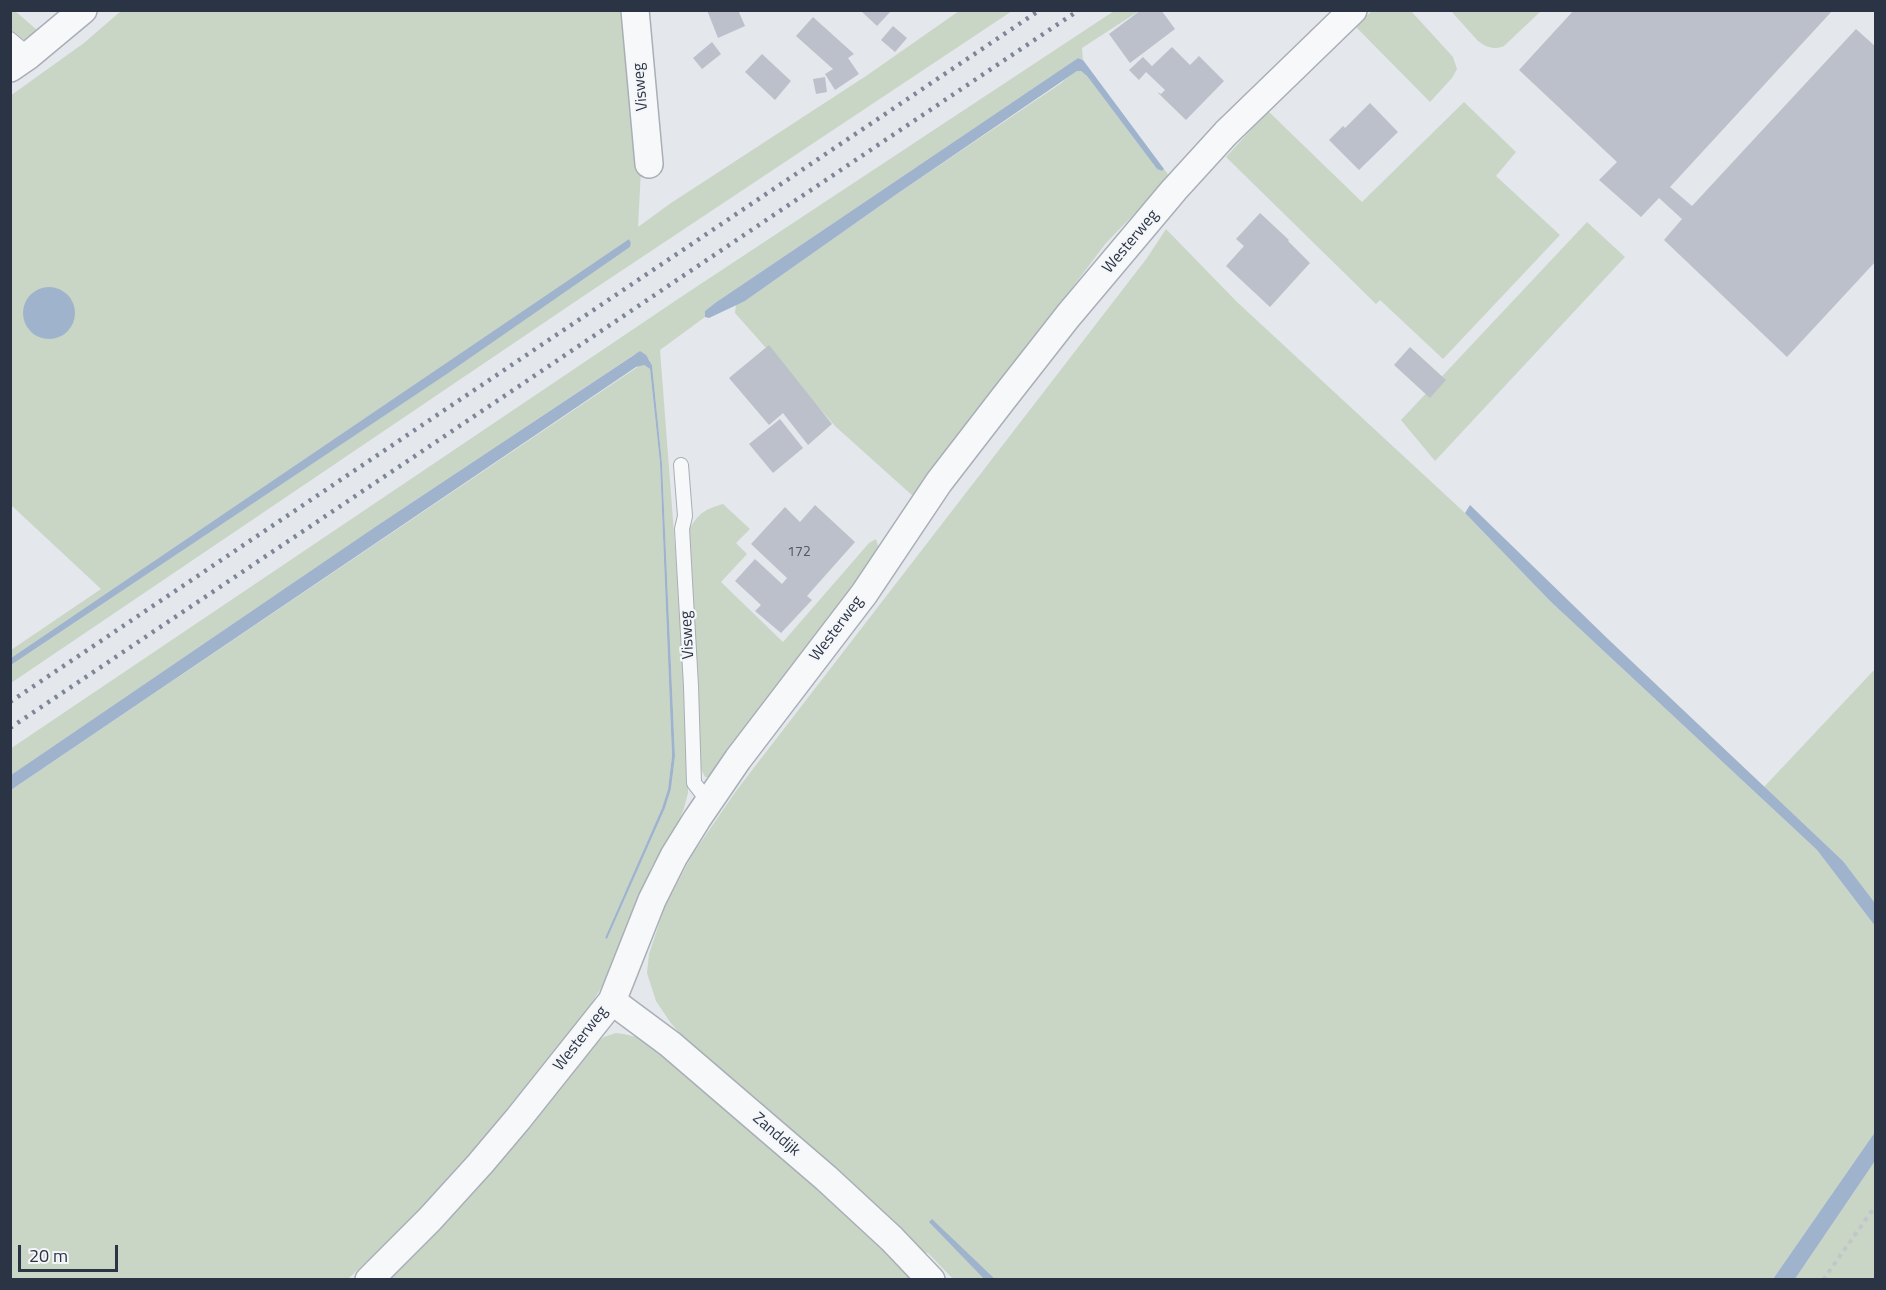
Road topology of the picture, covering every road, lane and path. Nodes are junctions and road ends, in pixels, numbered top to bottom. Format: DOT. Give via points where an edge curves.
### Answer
graph roads {
  1 [pos="83,10"];
  2 [pos="635,10"];
  3 [pos="1353,10"];
  4 [pos="17,54"];
  5 [pos="649,164"];
  6 [pos="681,465"];
  7 [pos="710,799"];
  8 [pos="612,1001"];
  9 [pos="1875,1205"];
  10 [pos="369,1280"];
  11 [pos="931,1280"];
  12 [pos="1823,1280"];
  1 -- 4 [label="street"];
  2 -- 5 [label="street, Visweg"];
  3 -- 7 [label="street, Westerweg" via="1226,134 1068,316 939,482 864,594"];
  6 -- 7 [label="lane, Visweg" via="694,783"];
  7 -- 8 [label="street, Westerweg" via="652,900"];
  8 -- 10 [label="street, Westerweg" via="480,1164"];
  8 -- 11 [label="street, Zanddijk" via="670,1044 826,1178"];
  9 -- 12 [label="path"];
}
